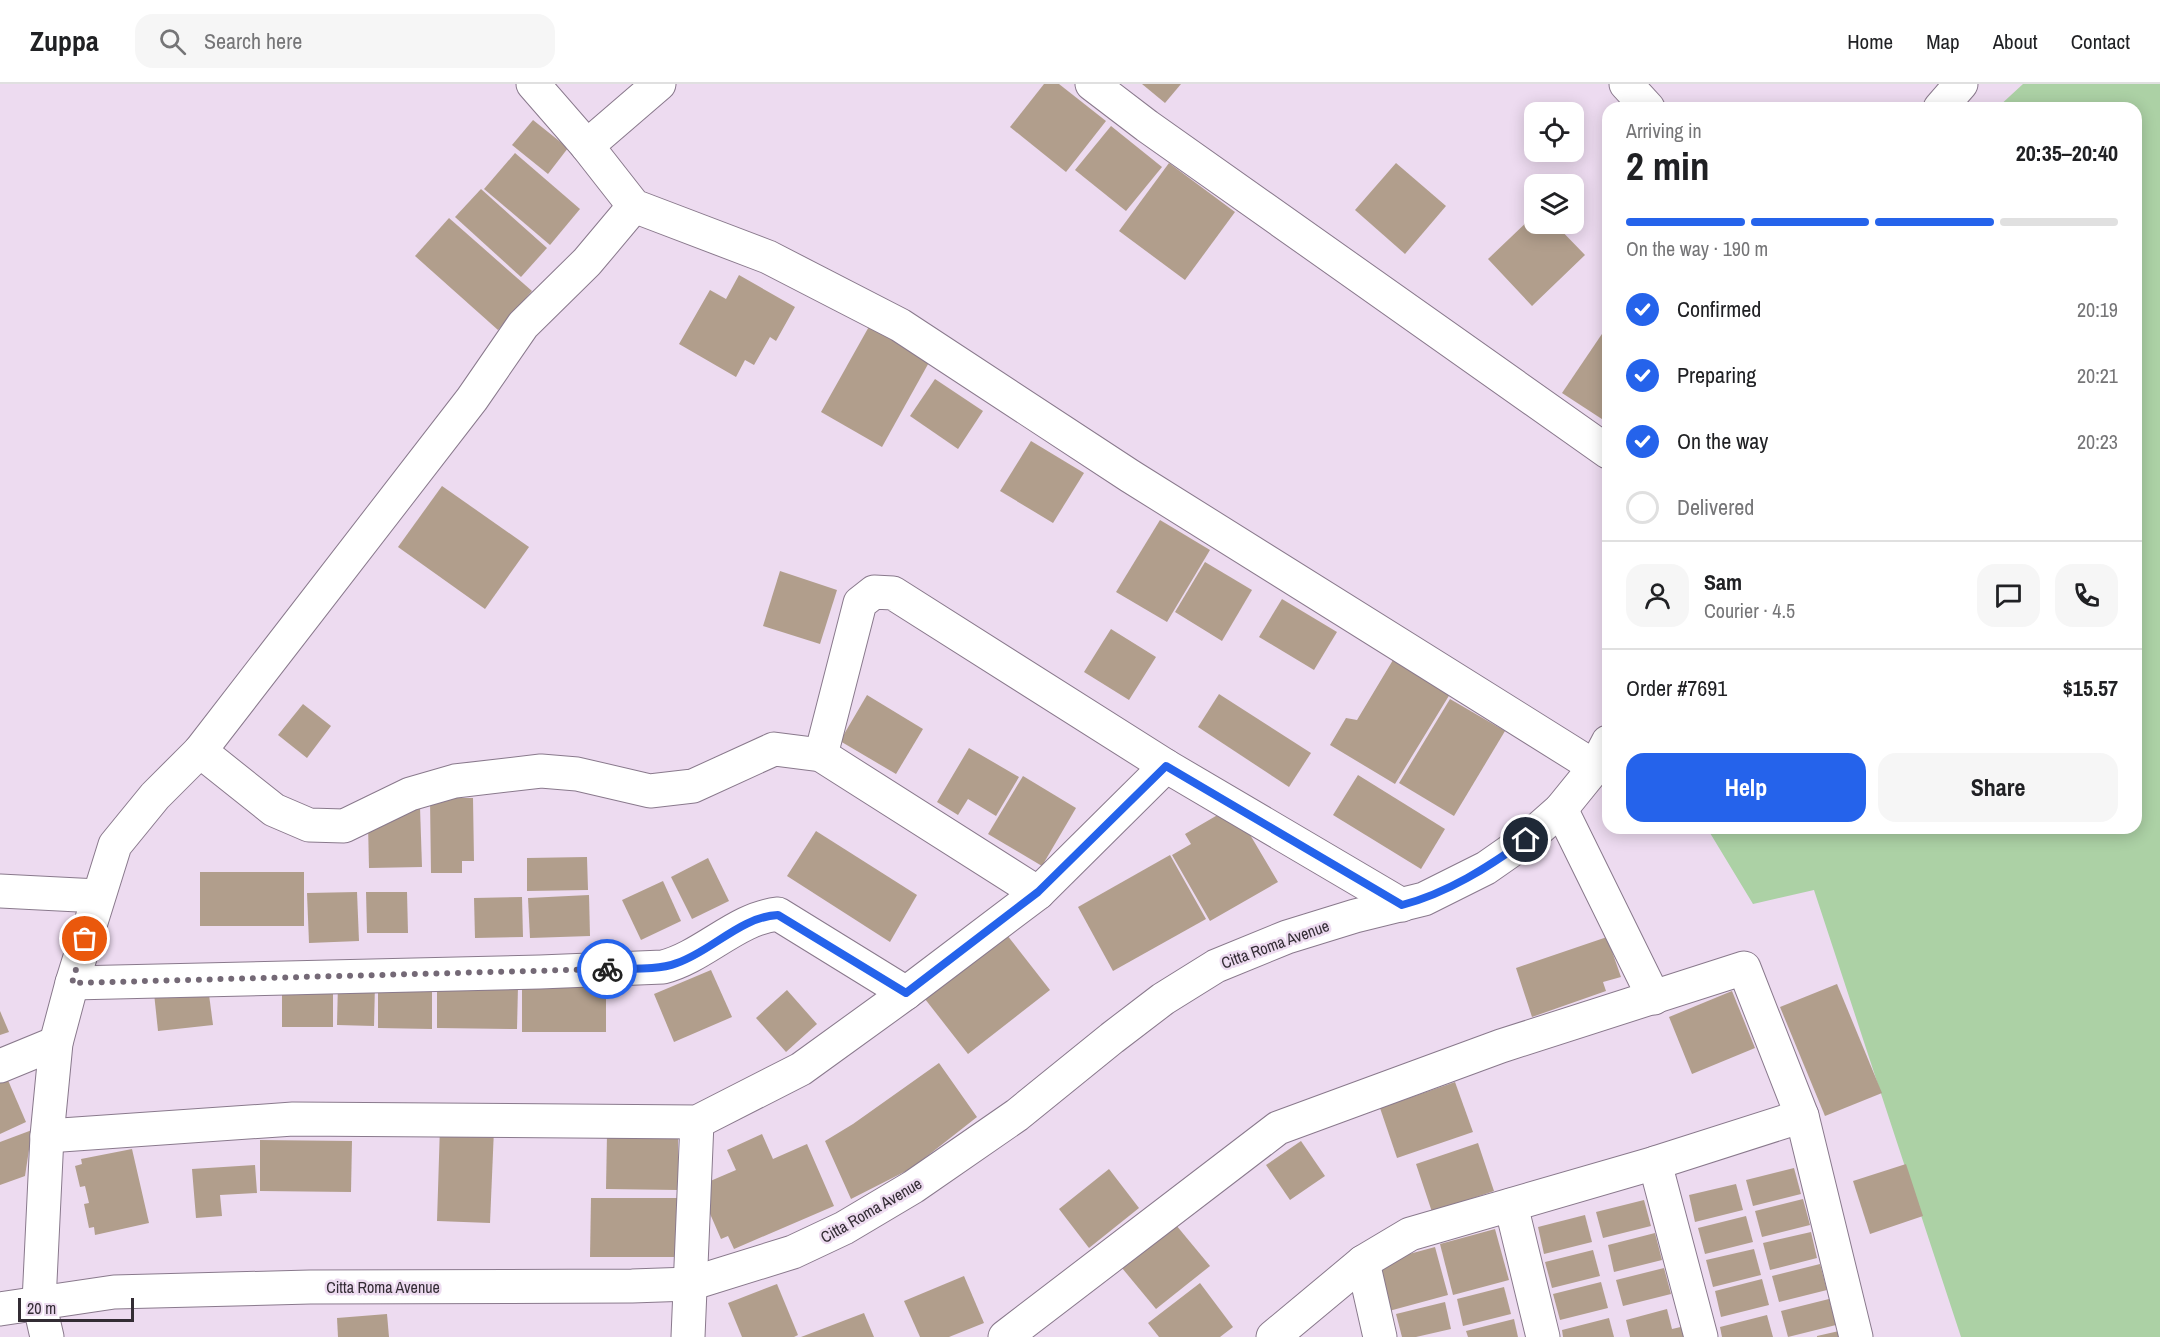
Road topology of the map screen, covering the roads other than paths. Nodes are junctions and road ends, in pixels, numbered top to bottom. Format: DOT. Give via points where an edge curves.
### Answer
graph roads {
  1 [pos="533,84"];
  2 [pos="659,84"];
  3 [pos="1092,84"];
  4 [pos="1626,84"];
  5 [pos="1961,84"];
  6 [pos="1642,102"];
  7 [pos="1945,102"];
  8 [pos="587,146"];
  9 [pos="634,206"];
  10 [pos="1602,448"];
  11 [pos="200,750"];
  12 [pos="821,755"];
  13 [pos="1602,755"];
  14 [pos="1166,766"];
  15 [pos="1561,809"];
  16 [pos="0,891"];
  17 [pos="1038,892"];
  18 [pos="98,896"];
  19 [pos="1402,905"];
  20 [pos="72,983"];
  21 [pos="906,993"];
  22 [pos="1654,998"];
  23 [pos="56,1043"];
  24 [pos="0,1066"];
  25 [pos="1802,1116"];
  26 [pos="697,1122"];
  27 [pos="47,1136"];
  28 [pos="1655,1163"];
  29 [pos="1511,1205"];
  30 [pos="1363,1263"];
  31 [pos="690,1284"];
  32 [pos="39,1302"];
  33 [pos="0,1309"];
  34 [pos="47,1337"];
  35 [pos="688,1337"];
  36 [pos="1005,1337"];
  37 [pos="1273,1337"];
  38 [pos="1380,1337"];
  39 [pos="1543,1337"];
  40 [pos="1701,1337"];
  41 [pos="1856,1337"];
  1 -- 8 [label="street"];
  2 -- 8 [label="street"];
  3 -- 10 [label="street"];
  4 -- 6 [label="street"];
  5 -- 7 [label="street"];
  8 -- 9 [label="street"];
  9 -- 11 [label="street" via="587,262 523,325 472,399"];
  9 -- 13 [label="street" via="768,257 900,325 1140,482"];
  11 -- 12 [label="street" via="274,810 309,825 344,825 410,794 455,781 541,771 577,774 650,791 693,786 774,749"];
  11 -- 18 [label="street" via="115,845"];
  12 -- 14 [label="street" via="860,603 873,592 893,593"];
  12 -- 17 [label="street"];
  13 -- 15 [label="street, Citta Roma Avenue"];
  14 -- 17 [label="street"];
  14 -- 19 [label="street"];
  15 -- 19 [label="street, Citta Roma Avenue" via="1486,868 1424,899"];
  15 -- 22 [label="street"];
  16 -- 18 [label="street"];
  17 -- 21 [label="street"];
  18 -- 20 [label="street"];
  19 -- 31 [label="street, Citta Roma Avenue" via="1287,937 1216,966 1163,999 1017,1115 913,1187 844,1228 793,1252"];
  20 -- 21 [label="street" via="663,967 678,963 761,916 778,915"];
  20 -- 23 [label="street"];
  21 -- 26 [label="street" via="801,1069"];
  22 -- 25 [label="street" via="1744,968"];
  22 -- 36 [label="street" via="1501,1046 1278,1128"];
  23 -- 24 [label="street"];
  23 -- 27 [label="street"];
  25 -- 28 [label="street"];
  25 -- 41 [label="street"];
  26 -- 27 [label="street" via="293,1119"];
  26 -- 31 [label="street"];
  27 -- 32 [label="street"];
  28 -- 29 [label="street"];
  28 -- 40 [label="street"];
  29 -- 30 [label="street" via="1410,1234"];
  29 -- 39 [label="street"];
  30 -- 37 [label="street"];
  30 -- 38 [label="street"];
  31 -- 32 [label="street, Citta Roma Avenue" via="211,1289 114,1292"];
  31 -- 35 [label="street"];
  32 -- 33 [label="street, Citta Roma Avenue"];
  32 -- 34 [label="street"];
}
